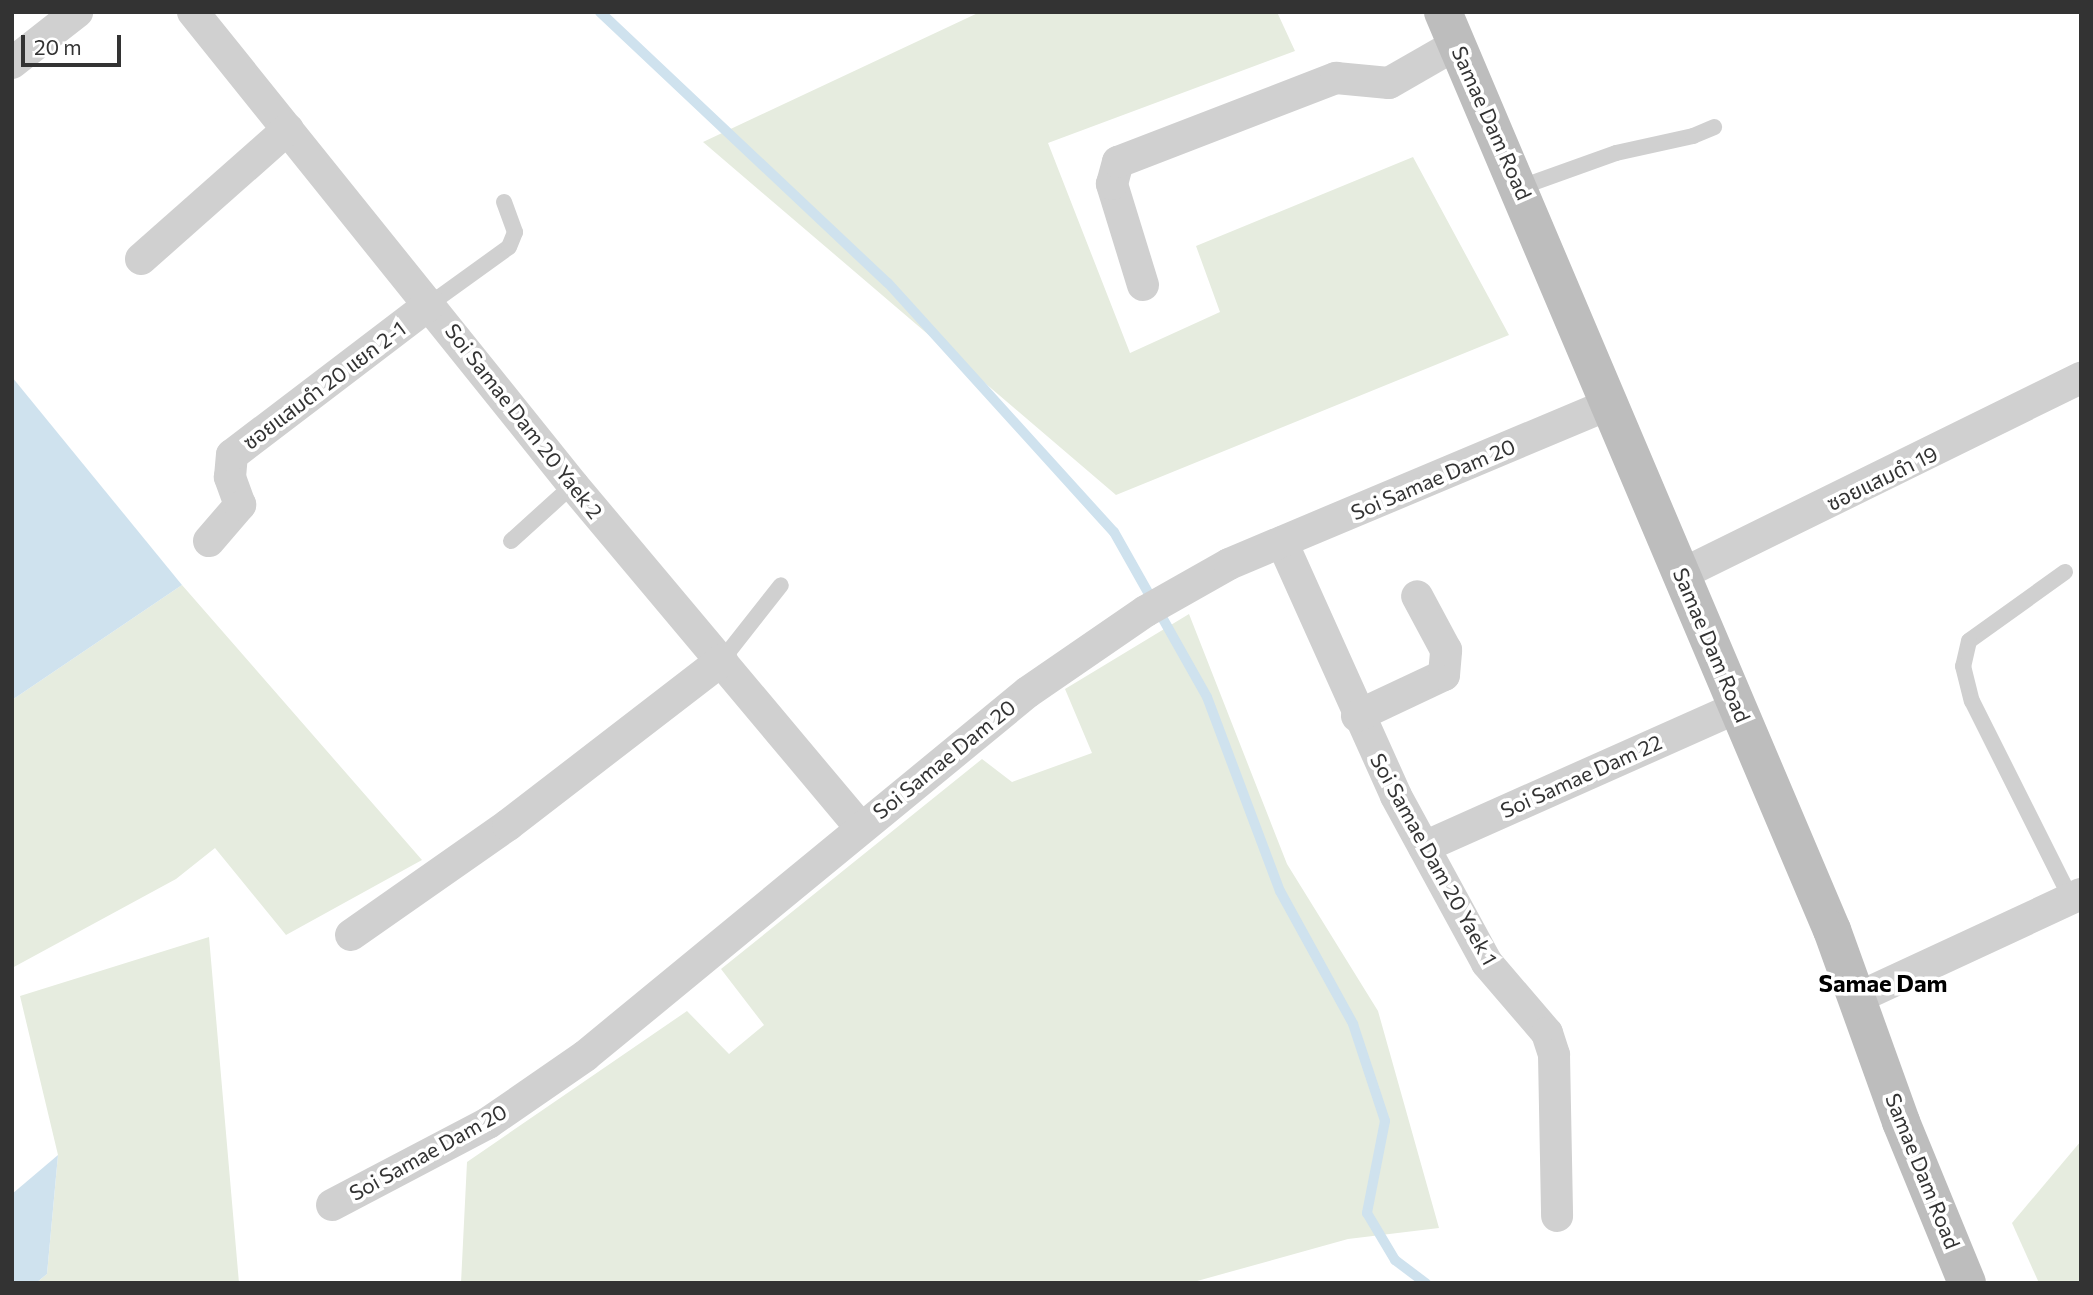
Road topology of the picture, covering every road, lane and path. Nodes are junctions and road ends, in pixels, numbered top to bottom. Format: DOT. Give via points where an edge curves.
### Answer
graph roads {
  1 [pos="78,12"];
  2 [pos="193,12"];
  3 [pos="1450,28"];
  4 [pos="12,63"];
  5 [pos="1714,127"];
  6 [pos="288,130"];
  7 [pos="1521,187"];
  8 [pos="504,202"];
  9 [pos="141,259"];
  10 [pos="1143,285"];
  11 [pos="430,304"];
  12 [pos="2081,379"];
  13 [pos="1612,403"];
  14 [pos="573,485"];
  15 [pos="209,541"];
  16 [pos="511,541"];
  17 [pos="1282,542"];
  18 [pos="2065,572"];
  19 [pos="1682,574"];
  20 [pos="781,585"];
  21 [pos="1417,596"];
  22 [pos="722,660"];
  23 [pos="1738,707"];
  24 [pos="1357,716"];
  25 [pos="859,826"];
  26 [pos="1424,847"];
  27 [pos="2075,896"];
  28 [pos="351,935"];
  29 [pos="1859,997"];
  30 [pos="332,1205"];
  31 [pos="1557,1216"];
  32 [pos="1967,1283"];
  1 -- 4 [label="street"];
  2 -- 6 [label="street, Soi Samae Dam 20 Yaek 2"];
  3 -- 7 [label="street, Samae Dam Road"];
  3 -- 10 [label="street" via="1389,83 1336,78 1118,162 1112,184"];
  5 -- 7 [label="lane" via="1616,153"];
  6 -- 9 [label="street"];
  6 -- 11 [label="street, Soi Samae Dam 20 Yaek 2"];
  7 -- 13 [label="street, Samae Dam Road"];
  8 -- 11 [label="lane" via="515,232 509,247"];
  11 -- 14 [label="street, Soi Samae Dam 20 Yaek 2"];
  11 -- 15 [label="street, ซอยแสมดำ 20 แยก 2-1" via="232,455 230,477 240,505"];
  12 -- 19 [label="street, ซอยแสมดำ 19"];
  13 -- 17 [label="street, Soi Samae Dam 20"];
  13 -- 19 [label="street, Samae Dam Road"];
  14 -- 16 [label="lane"];
  14 -- 22 [label="street, Soi Samae Dam 20 Yaek 2"];
  17 -- 24 [label="street, Soi Samae Dam 20 Yaek 1"];
  17 -- 25 [label="street, Soi Samae Dam 20" via="1229,564 1146,611 1028,692 924,780"];
  18 -- 27 [label="lane" via="1969,641 1963,666 1972,701"];
  19 -- 23 [label="street, Samae Dam Road"];
  20 -- 22 [label="lane"];
  21 -- 24 [label="street" via="1446,650 1444,675"];
  22 -- 25 [label="street, Soi Samae Dam 20 Yaek 2"];
  22 -- 28 [label="street" via="508,825"];
  23 -- 26 [label="street, Soi Samae Dam 22"];
  23 -- 29 [label="street, Samae Dam Road"];
  24 -- 26 [label="street, Soi Samae Dam 20 Yaek 1"];
  25 -- 30 [label="street, Soi Samae Dam 20" via="705,961 585,1056 488,1123"];
  26 -- 31 [label="street, Soi Samae Dam 20 Yaek 1" via="1487,963 1547,1032 1554,1055"];
  27 -- 29 [label="street"];
  29 -- 32 [label="street, Samae Dam Road" via="1901,1122"];
}
